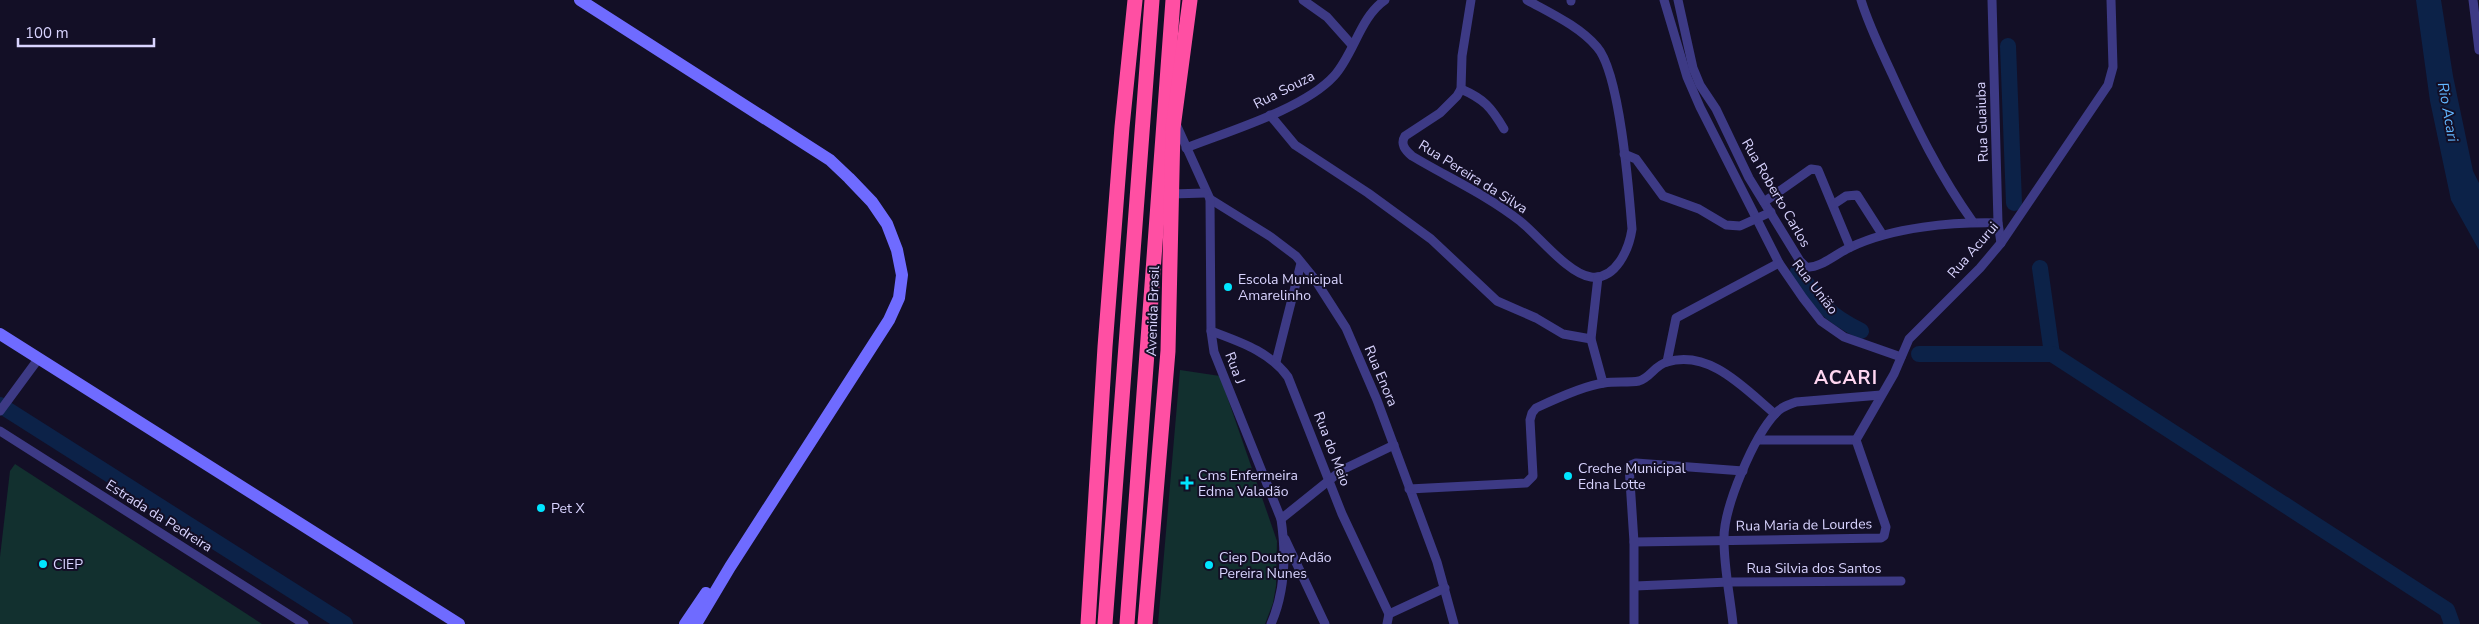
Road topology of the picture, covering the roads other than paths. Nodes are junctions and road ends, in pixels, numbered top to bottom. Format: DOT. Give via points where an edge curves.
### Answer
graph roads {
  1 [pos="580,0"];
  2 [pos="1129,0"];
  3 [pos="1135,0"];
  4 [pos="1140,0"];
  5 [pos="1152,0"];
  6 [pos="1173,0"];
  7 [pos="1190,0"];
  8 [pos="1303,0"];
  9 [pos="1385,0"];
  10 [pos="1471,0"];
  11 [pos="1527,0"];
  12 [pos="1665,0"];
  13 [pos="1678,0"];
  14 [pos="1861,0"];
  15 [pos="1992,0"];
  16 [pos="2111,0"];
  17 [pos="2473,0"];
  18 [pos="2476,12"];
  19 [pos="1683,22"];
  20 [pos="1133,25"];
  21 [pos="1672,26"];
  22 [pos="1352,45"];
  23 [pos="2479,50"];
  24 [pos="1127,88"];
  25 [pos="1460,89"];
  26 [pos="1270,115"];
  27 [pos="1174,119"];
  28 [pos="1504,129"];
  29 [pos="1186,148"];
  30 [pos="1624,154"];
  31 [pos="1172,194"];
  32 [pos="1207,196"];
  33 [pos="1764,202"];
  34 [pos="1834,204"];
  35 [pos="1771,212"];
  36 [pos="1757,220"];
  37 [pos="1973,222"];
  38 [pos="1998,223"];
  39 [pos="1882,234"];
  40 [pos="2000,243"];
  41 [pos="1850,247"];
  42 [pos="1301,263"];
  43 [pos="1779,263"];
  44 [pos="1598,277"];
  45 [pos="1212,331"];
  46 [pos="0,334"];
  47 [pos="1591,339"];
  48 [pos="1901,357"];
  49 [pos="38,358"];
  50 [pos="1276,362"];
  51 [pos="1667,362"];
  52 [pos="1603,383"];
  53 [pos="1881,395"];
  54 [pos="1102,403"];
  55 [pos="0,411"];
  56 [pos="1775,414"];
  57 [pos="0,430"];
  58 [pos="1758,440"];
  59 [pos="1856,440"];
  60 [pos="1394,445"];
  61 [pos="1743,471"];
  62 [pos="1328,478"];
  63 [pos="1410,490"];
  64 [pos="1281,519"];
  65 [pos="1284,536"];
  66 [pos="1724,540"];
  67 [pos="1634,542"];
  68 [pos="730,568"];
  69 [pos="1901,581"];
  70 [pos="1728,582"];
  71 [pos="1635,586"];
  72 [pos="1445,588"];
  73 [pos="1389,614"];
  74 [pos="1086,620"];
  75 [pos="304,624"];
  76 [pos="459,624"];
  77 [pos="685,624"];
  78 [pos="696,624"];
  79 [pos="1103,624"];
  80 [pos="1127,624"];
  81 [pos="1145,624"];
  82 [pos="1271,624"];
  83 [pos="1325,624"];
  84 [pos="1387,624"];
  85 [pos="1454,624"];
  86 [pos="1634,624"];
  87 [pos="1733,624"];
  1 -- 68 [label="street" via="830,160 872,202 887,224 897,250 902,275 899,298 889,320"];
  2 -- 20 [label="highway"];
  3 -- 20 [label="highway"];
  4 -- 24 [label="highway"];
  5 -- 79 [label="highway, Avenida Brasil"];
  6 -- 80 [label="highway, Avenida Brasil"];
  7 -- 27 [label="highway, Avenida Brasil"];
  8 -- 22 [label="street" via="1327,17"];
  9 -- 22 [label="street, Rua Souza"];
  10 -- 25 [label="street"];
  11 -- 30 [label="street" via="1582,33 1603,56 1615,97"];
  12 -- 21 [label="street, Rua União"];
  13 -- 19 [label="street, Rua Roberto Carlos"];
  14 -- 37 [label="street" via="1920,137 1950,191"];
  15 -- 38 [label="street, Rua Guaiuba"];
  16 -- 40 [label="street, Rua Acurui" via="2112,76 2108,86"];
  17 -- 18 [label="street"];
  18 -- 23 [label="street"];
  19 -- 21 [label="street"];
  19 -- 33 [label="street, Rua Roberto Carlos" via="1700,86 1716,109"];
  20 -- 24 [label="highway"];
  21 -- 36 [label="street, Rua União" via="1700,107"];
  22 -- 26 [label="street, Rua Souza" via="1344,63 1324,86"];
  24 -- 54 [label="highway"];
  25 -- 28 [label="street" via="1480,97"];
  25 -- 44 [label="street, Rua Pereira da Silva" via="1440,113 1405,136 1404,149 1512,215 1575,270"];
  26 -- 29 [label="street, Rua Souza"];
  26 -- 47 [label="street" via="1294,144 1431,239 1497,302 1536,318 1563,334"];
  27 -- 29 [label="street"];
  27 -- 31 [label="highway, Avenida Brasil"];
  29 -- 32 [label="street"];
  30 -- 36 [label="street" via="1636,159 1659,192 1670,200 1699,209 1726,225 1740,226"];
  30 -- 44 [label="street" via="1632,229 1630,240 1618,263"];
  31 -- 32 [label="street"];
  31 -- 81 [label="highway, Avenida Brasil" via="1168,350"];
  32 -- 42 [label="street, Rua Enora" via="1288,249"];
  32 -- 45 [label="street, Rua J"];
  33 -- 34 [label="street" via="1815,168 1820,172"];
  33 -- 35 [label="street, Rua Roberto Carlos"];
  34 -- 39 [label="street" via="1846,196 1857,195"];
  34 -- 41 [label="street"];
  35 -- 36 [label="street"];
  35 -- 41 [label="street, Rua Roberto Carlos" via="1806,267"];
  36 -- 43 [label="street, Rua União"];
  37 -- 38 [label="street, Rua Roberto Carlos"];
  37 -- 39 [label="street, Rua Roberto Carlos"];
  38 -- 40 [label="street, Rua Guaiuba"];
  39 -- 41 [label="street, Rua Roberto Carlos"];
  40 -- 48 [label="street, Rua Acurui" via="1980,268 1909,339"];
  42 -- 50 [label="street"];
  42 -- 60 [label="street, Rua Enora" via="1346,328"];
  43 -- 48 [label="street, Rua União" via="1821,321 1844,337"];
  43 -- 51 [label="street" via="1676,318"];
  44 -- 47 [label="street"];
  45 -- 50 [label="street, Rua do Meio" via="1245,344"];
  45 -- 64 [label="street, Rua J" via="1217,362"];
  46 -- 49 [label="street"];
  47 -- 52 [label="street"];
  48 -- 53 [label="street, Rua Acurui"];
  49 -- 55 [label="street"];
  49 -- 76 [label="street"];
  50 -- 62 [label="street, Rua do Meio" via="1293,385"];
  51 -- 52 [label="street" via="1638,381"];
  51 -- 56 [label="street" via="1696,359 1710,365"];
  52 -- 63 [label="street" via="1544,404 1532,413 1534,469 1530,480 1522,484"];
  53 -- 56 [label="street" via="1796,402"];
  53 -- 59 [label="street, Rua Acurui"];
  54 -- 74 [label="highway"];
  54 -- 79 [label="highway" via="1109,446 1102,553"];
  56 -- 58 [label="street"];
  57 -- 75 [label="street, Estrada da Pedreira"];
  58 -- 59 [label="street"];
  58 -- 61 [label="street"];
  59 -- 66 [label="street, Rua Maria de Lourdes" via="1886,527 1884,536 1876,539"];
  60 -- 62 [label="street"];
  60 -- 63 [label="street, Rua Enora"];
  61 -- 66 [label="street" via="1727,511"];
  61 -- 67 [label="street" via="1631,464 1628,469"];
  62 -- 64 [label="street"];
  62 -- 73 [label="street, Rua do Meio"];
  63 -- 72 [label="street, Rua Enora"];
  64 -- 65 [label="street, Rua J"];
  65 -- 82 [label="street, Rua J" via="1284,574"];
  65 -- 83 [label="street, Rua J"];
  66 -- 67 [label="street, Rua Maria de Lourdes"];
  66 -- 70 [label="street"];
  67 -- 71 [label="street"];
  68 -- 77 [label="street" via="719,574"];
  68 -- 78 [label="street"];
  69 -- 70 [label="street, Rua Silvia dos Santos"];
  70 -- 71 [label="street, Rua Silvia dos Santos"];
  70 -- 87 [label="street"];
  71 -- 86 [label="street"];
  72 -- 73 [label="street"];
  72 -- 85 [label="street, Rua Enora"];
  73 -- 84 [label="street"];
}
